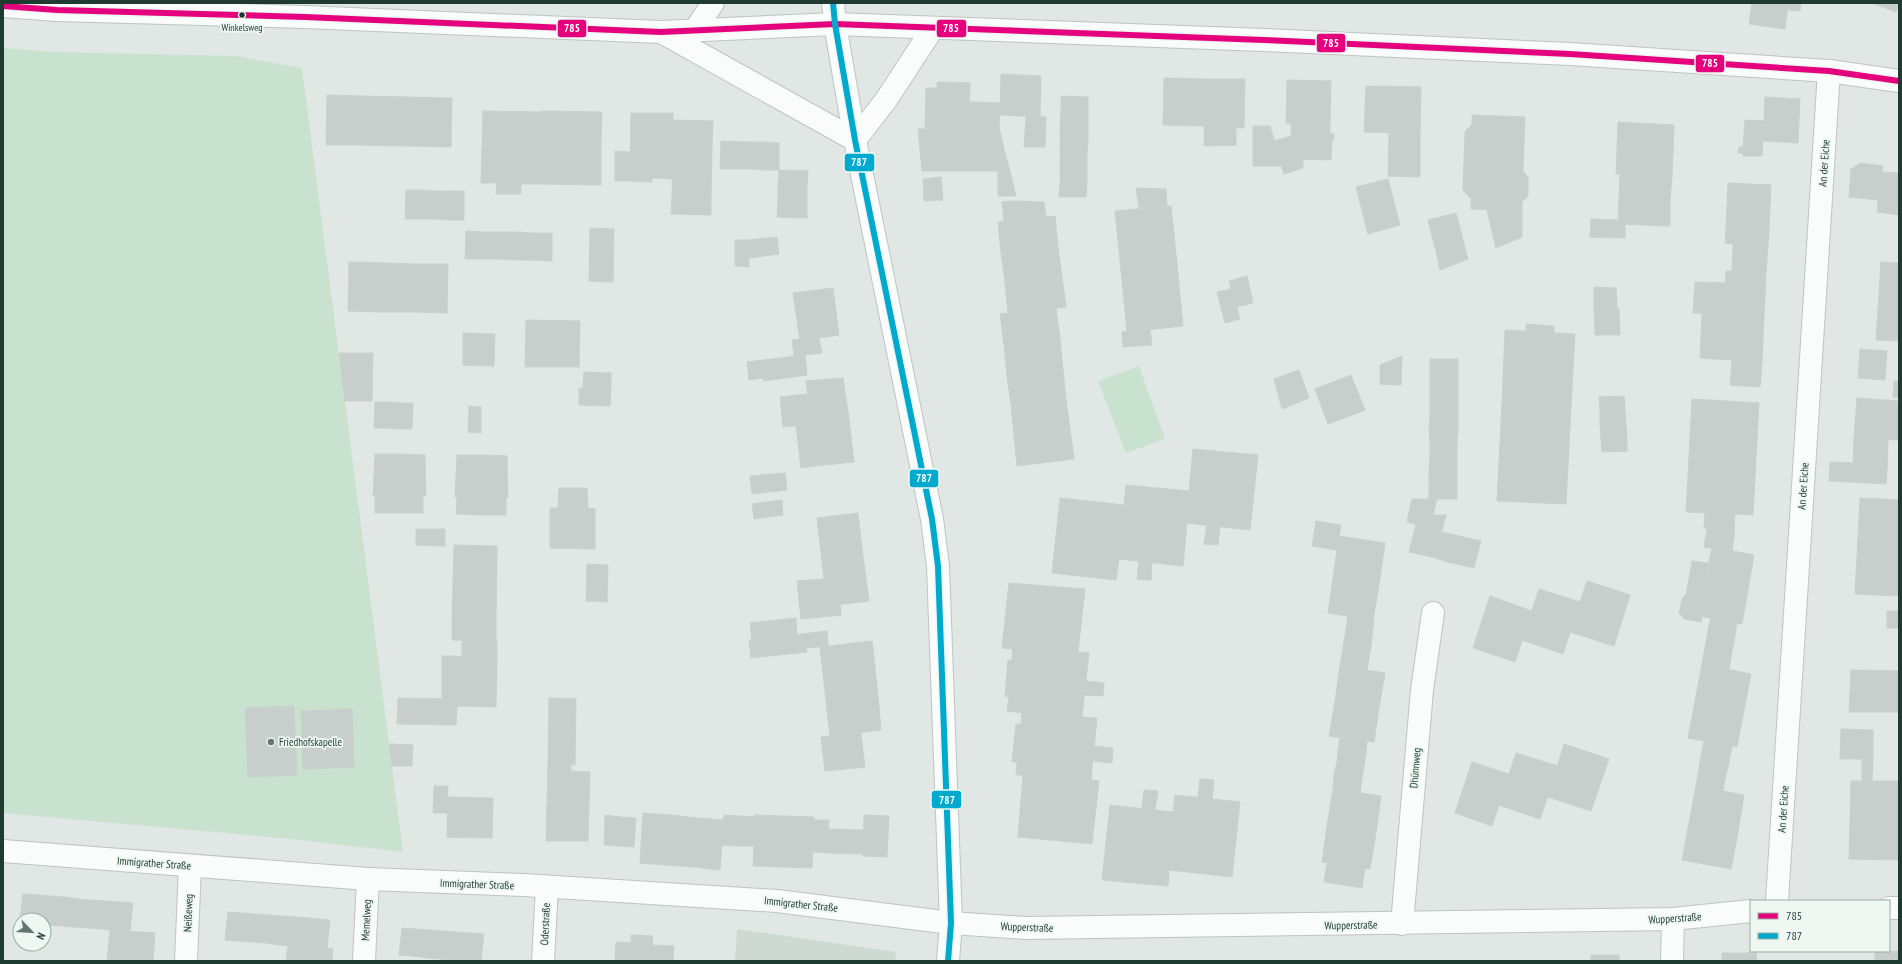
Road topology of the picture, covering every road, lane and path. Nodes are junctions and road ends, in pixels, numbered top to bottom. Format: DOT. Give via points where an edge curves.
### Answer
graph roads {
  1 [pos="713,3"];
  2 [pos="833,3"];
  3 [pos="3,6"];
  4 [pos="835,24"];
  5 [pos="933,28"];
  6 [pos="695,30"];
  7 [pos="661,32"];
  8 [pos="1829,71"];
  9 [pos="1899,81"];
  10 [pos="855,140"];
  11 [pos="1433,613"];
  12 [pos="3,851"];
  13 [pos="190,866"];
  14 [pos="368,879"];
  15 [pos="547,887"];
  16 [pos="1777,900"];
  17 [pos="1750,911"];
  18 [pos="1673,919"];
  19 [pos="951,922"];
  20 [pos="1402,924"];
  21 [pos="186,961"];
  22 [pos="364,961"];
  23 [pos="543,961"];
  24 [pos="948,961"];
  25 [pos="1672,961"];
  1 -- 6 [label="street"];
  2 -- 4 [label="street"];
  3 -- 7 [label="street"];
  4 -- 5 [label="street"];
  4 -- 6 [label="street"];
  4 -- 10 [label="street"];
  5 -- 8 [label="street" via="1272,40 1562,54"];
  5 -- 10 [label="street" via="886,100"];
  6 -- 7 [label="street"];
  7 -- 10 [label="street"];
  8 -- 9 [label="street"];
  8 -- 16 [label="street, An der Eiche"];
  10 -- 19 [label="street" via="932,519 938,566"];
  11 -- 20 [label="street, Dhünnweg" via="1422,690"];
  12 -- 13 [label="street, Immigrather Straße"];
  13 -- 14 [label="street, Immigrather Straße"];
  13 -- 21 [label="street, Neißeweg"];
  14 -- 15 [label="street, Immigrather Straße"];
  14 -- 22 [label="street, Memelweg"];
  15 -- 19 [label="street, Immigrather Straße" via="777,900"];
  15 -- 23 [label="street, Oderstraße"];
  17 -- 18 [label="street, Wupperstraße"];
  18 -- 20 [label="street, Wupperstraße"];
  18 -- 25 [label="street"];
  19 -- 20 [label="street, Wupperstraße" via="1026,928"];
  19 -- 24 [label="street"];
}
